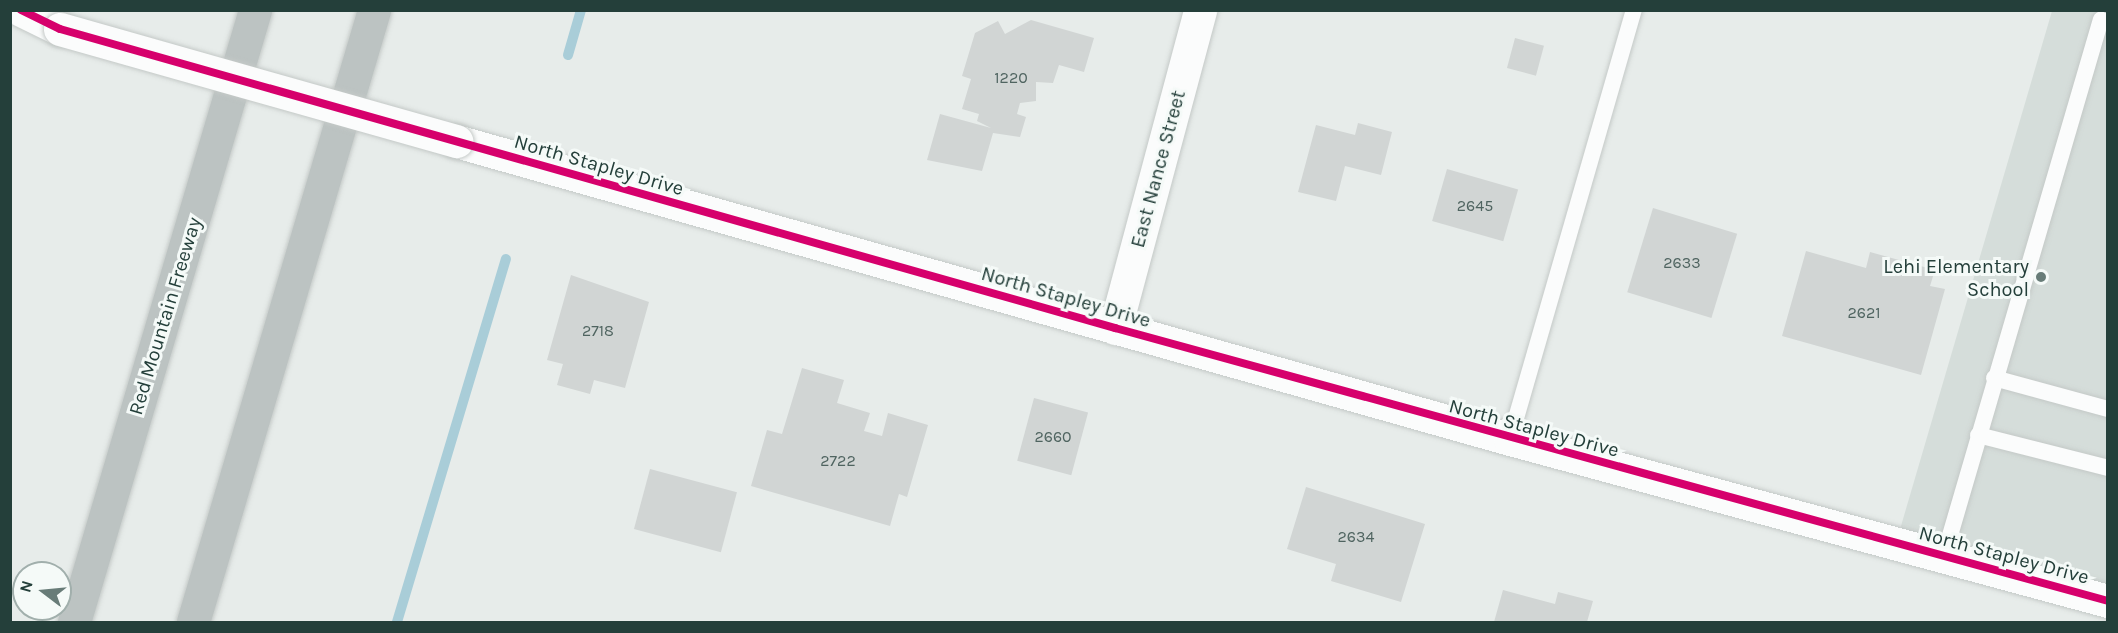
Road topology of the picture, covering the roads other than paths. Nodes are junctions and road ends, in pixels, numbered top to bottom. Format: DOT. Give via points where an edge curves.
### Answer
graph roads {
  1 [pos="21,10"];
  2 [pos="255,10"];
  3 [pos="374,10"];
  4 [pos="1200,10"];
  5 [pos="1634,10"];
  6 [pos="2101,19"];
  7 [pos="1115,328"];
  8 [pos="1994,378"];
  9 [pos="2108,409"];
  10 [pos="1978,435"];
  11 [pos="1510,439"];
  12 [pos="2108,468"];
  13 [pos="1944,556"];
  14 [pos="2108,601"];
  15 [pos="74,622"];
  16 [pos="193,622"];
  1 -- 7 [label="street, North Stapley Drive, bridge" via="60,29"];
  2 -- 15 [label="highway, Red Mountain Freeway"];
  3 -- 16 [label="highway"];
  4 -- 7 [label="street, East Nance Street"];
  5 -- 11 [label="lane"];
  6 -- 8 [label="lane"];
  7 -- 11 [label="street, North Stapley Drive"];
  8 -- 9 [label="lane"];
  8 -- 10 [label="lane"];
  10 -- 12 [label="lane"];
  10 -- 13 [label="lane"];
  11 -- 13 [label="street, North Stapley Drive"];
  13 -- 14 [label="street, North Stapley Drive"];
}
